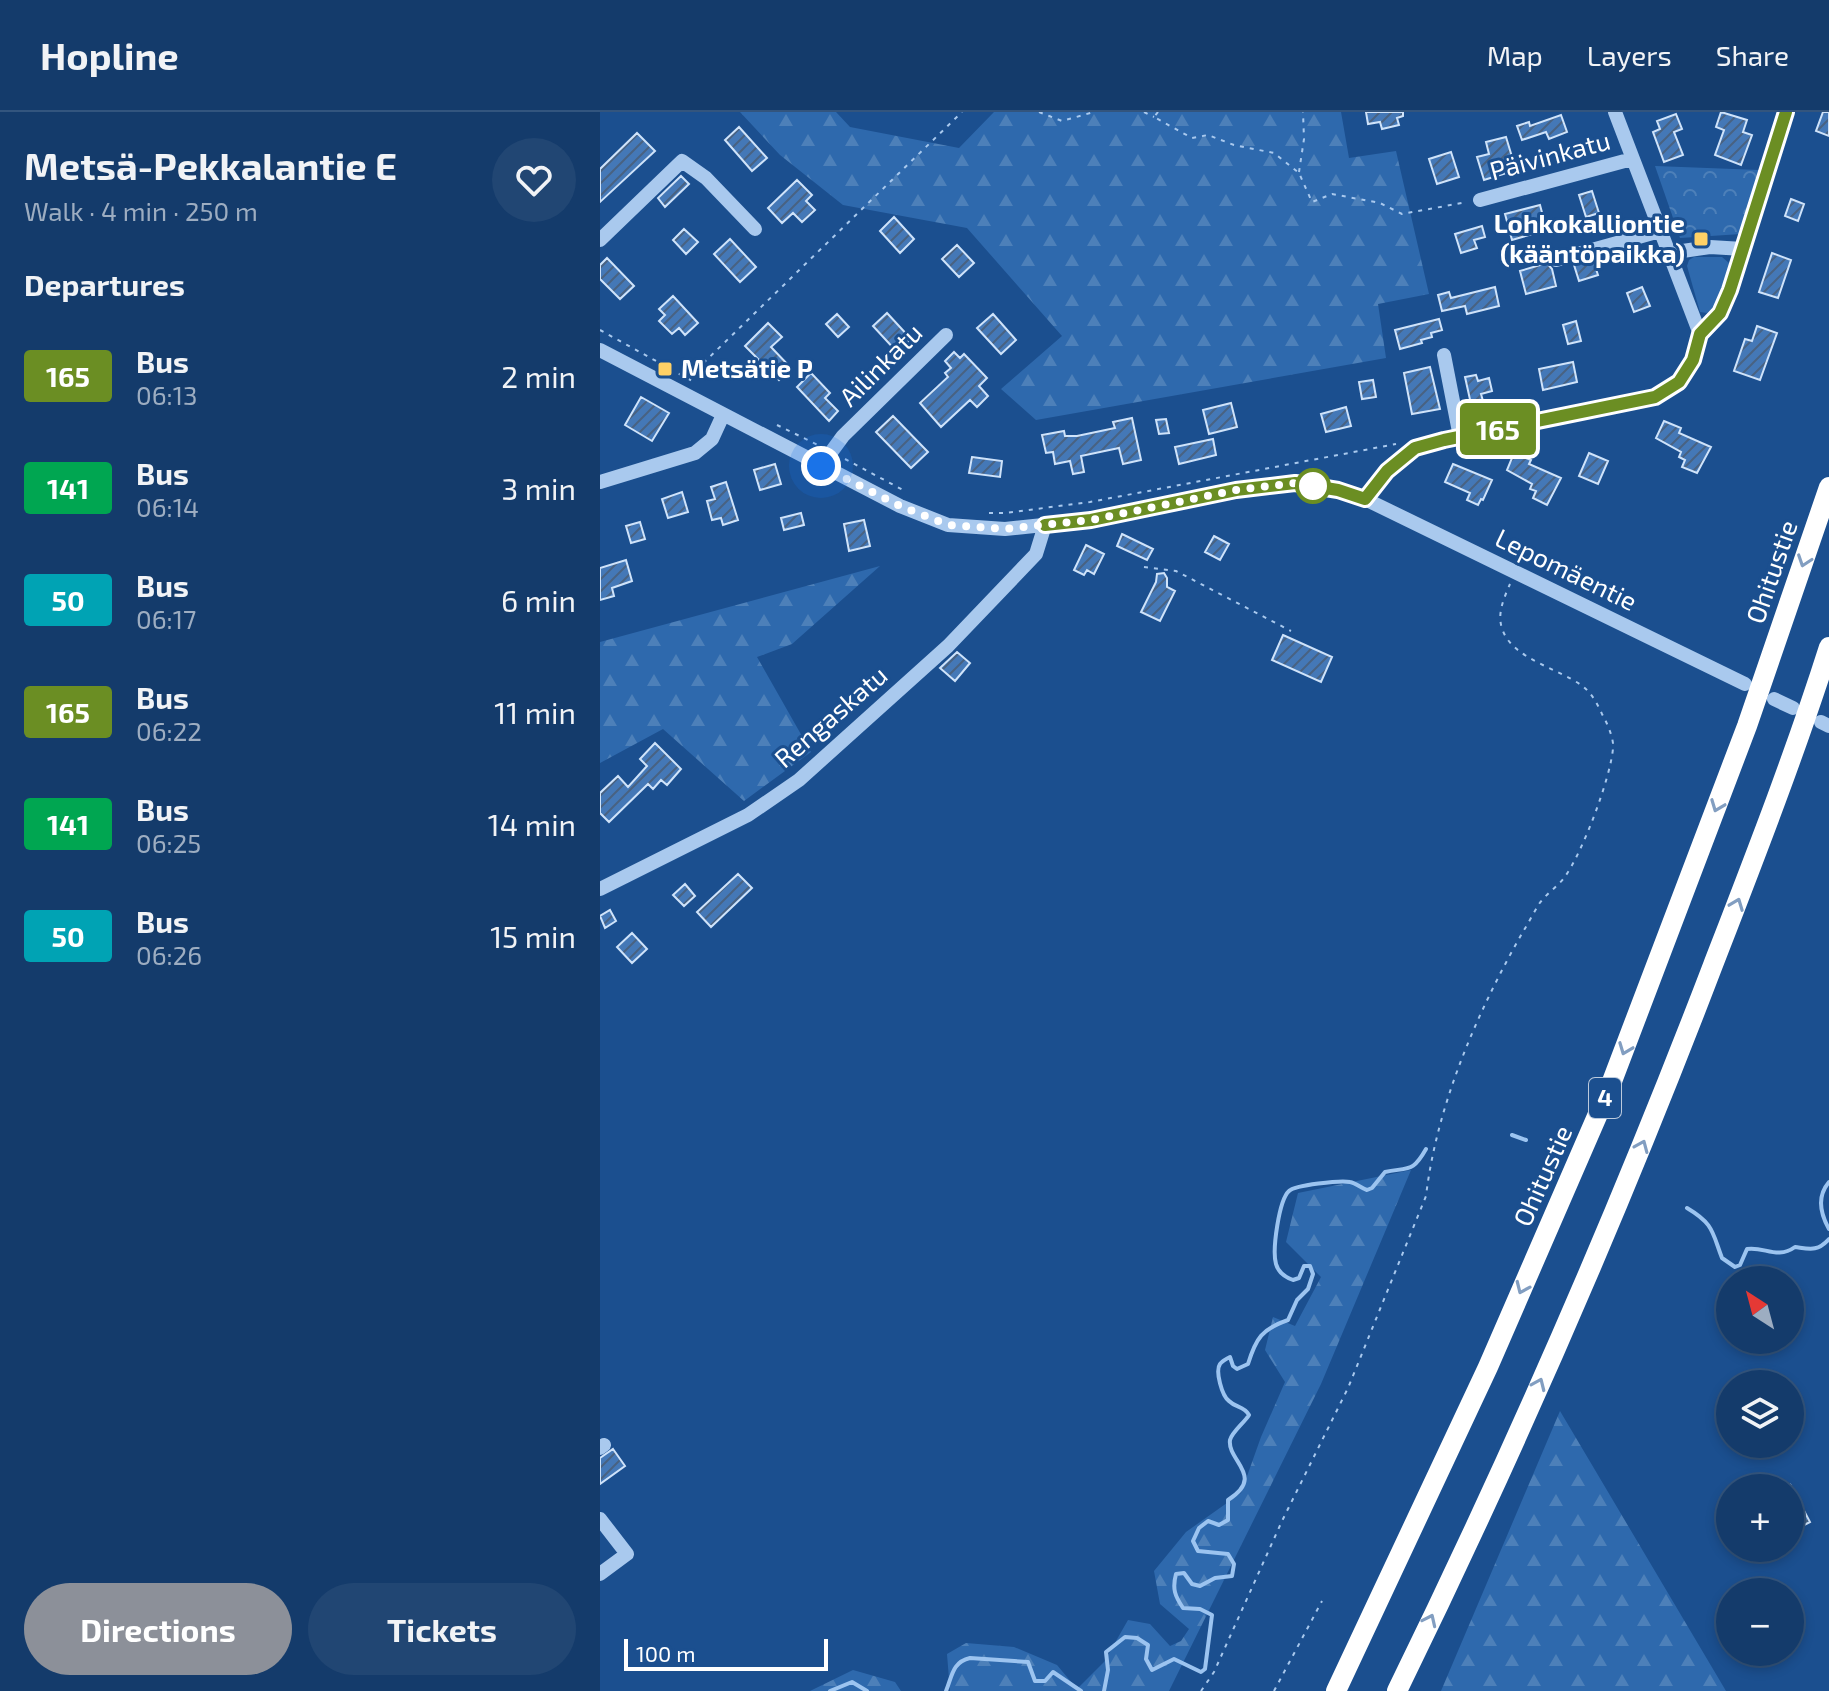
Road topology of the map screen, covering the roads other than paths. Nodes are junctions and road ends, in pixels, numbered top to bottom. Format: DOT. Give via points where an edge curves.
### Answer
graph roads {
  1 [pos="1615,112"];
  2 [pos="1786,112"];
  3 [pos="1632,159"];
  4 [pos="1480,200"];
  5 [pos="755,229"];
  6 [pos="1660,231"];
  7 [pos="600,240"];
  8 [pos="1743,249"];
  9 [pos="1669,253"];
  10 [pos="1556,260"];
  11 [pos="1700,334"];
  12 [pos="946,335"];
  13 [pos="600,350"];
  14 [pos="1444,355"];
  15 [pos="723,415"];
  16 [pos="1460,437"];
  17 [pos="821,466"];
  18 [pos="600,482"];
  19 [pos="1829,487"];
  20 [pos="1365,499"];
  21 [pos="1045,525"];
  22 [pos="1829,647"];
  23 [pos="1745,684"];
  24 [pos="1774,699"];
  25 [pos="1793,708"];
  26 [pos="600,889"];
  27 [pos="600,1519"];
  28 [pos="600,1574"];
  29 [pos="1336,1691"];
  30 [pos="1397,1691"];
  1 -- 3 [label="street"];
  2 -- 8 [label="street"];
  3 -- 4 [label="street, Päivinkatu"];
  3 -- 6 [label="street"];
  5 -- 7 [label="street" via="682,161"];
  6 -- 9 [label="street"];
  6 -- 10 [label="street"];
  8 -- 9 [label="street"];
  8 -- 11 [label="street" via="1720,313"];
  9 -- 11 [label="street"];
  11 -- 16 [label="street" via="1693,360 1679,382 1655,397"];
  12 -- 17 [label="street, Ailinkatu" via="843,436"];
  13 -- 15 [label="street, Lepomäentie"];
  14 -- 16 [label="street"];
  15 -- 17 [label="street, Lepomäentie"];
  15 -- 18 [label="street" via="712,439 695,453"];
  16 -- 20 [label="street" via="1415,448"];
  17 -- 21 [label="street, Lepomäentie" via="948,525"];
  19 -- 29 [label="highway, Ohitustie / 4, one-way" via="1747,726 1611,1084 1481,1381"];
  20 -- 21 [label="street, Lepomäentie" via="1295,483"];
  20 -- 23 [label="street, Lepomäentie"];
  21 -- 26 [label="street, Rengaskatu" via="1036,554 948,646 799,780 748,815"];
  30 -- 22 [label="highway, 4, one-way" via="1654,1120 1797,746"];
  24 -- 25 [label="street"];
  27 -- 28 [label="street" via="627,1554"];
}
